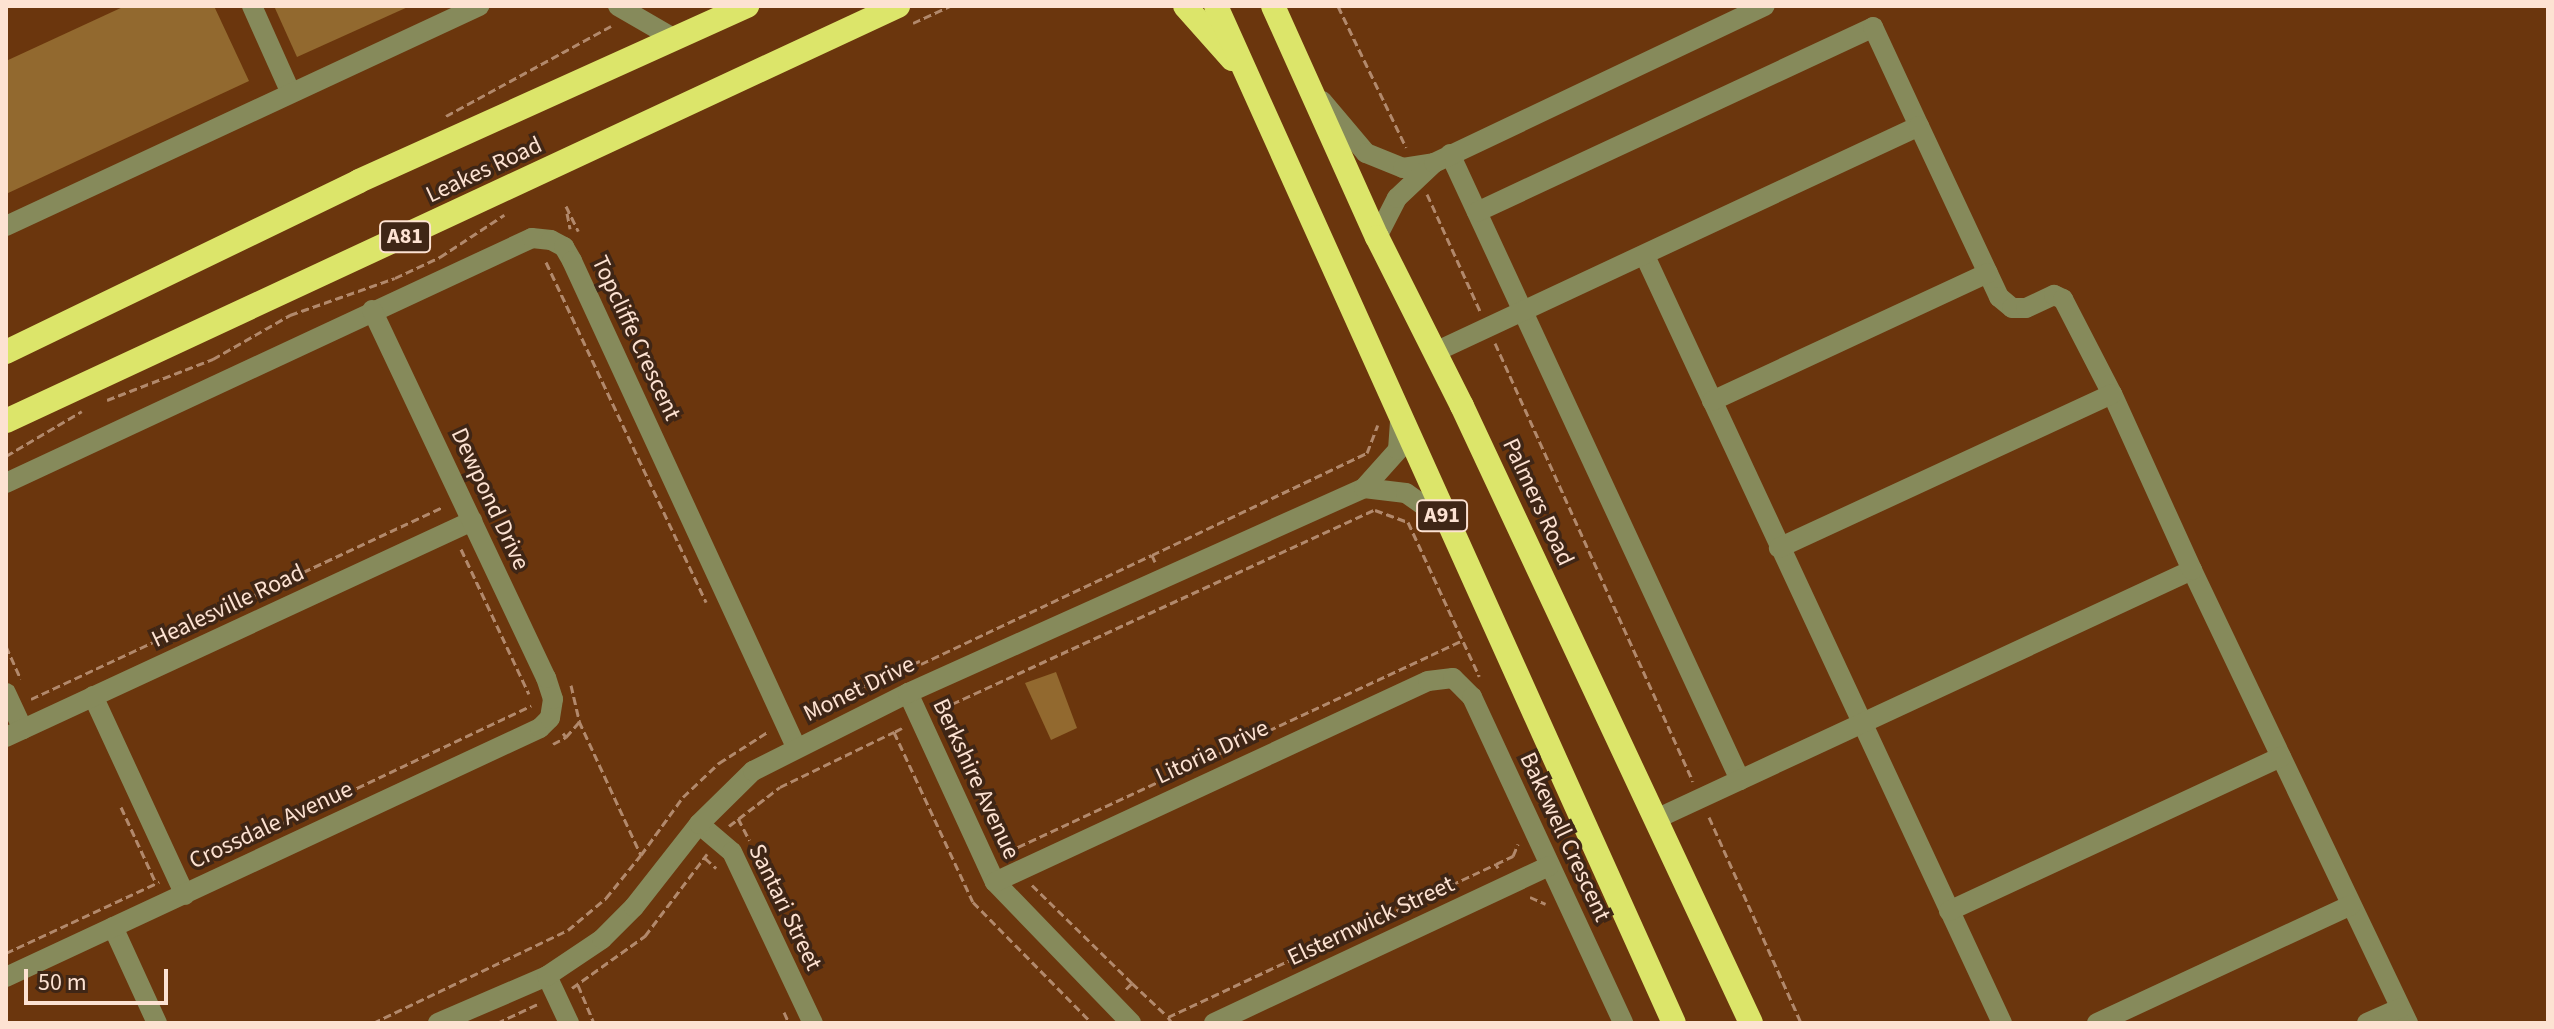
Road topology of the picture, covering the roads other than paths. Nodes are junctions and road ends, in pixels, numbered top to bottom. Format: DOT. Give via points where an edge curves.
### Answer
graph roads {
  1 [pos="252,6"];
  2 [pos="479,6"];
  3 [pos="618,6"];
  4 [pos="747,6"];
  5 [pos="1185,6"];
  6 [pos="1216,6"];
  7 [pos="1273,6"];
  8 [pos="1765,6"];
  9 [pos="714,15"];
  10 [pos="902,16"];
  11 [pos="675,39"];
  12 [pos="1250,78"];
  13 [pos="1310,87"];
  14 [pos="291,93"];
  15 [pos="1919,126"];
  16 [pos="1430,165"];
  17 [pos="1477,212"];
  18 [pos="6,226"];
  19 [pos="1377,237"];
  20 [pos="1645,256"];
  21 [pos="1988,273"];
  22 [pos="372,310"];
  23 [pos="1523,312"];
  24 [pos="6,352"];
  25 [pos="1435,352"];
  26 [pos="2112,394"];
  27 [pos="1712,401"];
  28 [pos="1398,408"];
  29 [pos="6,421"];
  30 [pos="6,483"];
  31 [pos="1364,488"];
  32 [pos="1444,520"];
  33 [pos="472,521"];
  34 [pos="1779,548"];
  35 [pos="2192,570"];
  36 [pos="1453,678"];
  37 [pos="908,693"];
  38 [pos="93,696"];
  39 [pos="17,700"];
  40 [pos="553,712"];
  41 [pos="1860,725"];
  42 [pos="14,733"];
  43 [pos="796,747"];
  44 [pos="2281,757"];
  45 [pos="1740,780"];
  46 [pos="1656,819"];
  47 [pos="699,824"];
  48 [pos="1549,866"];
  49 [pos="995,882"];
  50 [pos="185,895"];
  51 [pos="2351,905"];
  52 [pos="1949,911"];
  53 [pos="113,927"];
  54 [pos="547,976"];
  55 [pos="6,977"];
  56 [pos="2404,1015"];
  57 [pos="157,1023"];
  58 [pos="438,1023"];
  59 [pos="569,1023"];
  60 [pos="813,1023"];
  61 [pos="1131,1023"];
  62 [pos="1214,1023"];
  63 [pos="1623,1023"];
  64 [pos="1674,1023"];
  65 [pos="1751,1023"];
  66 [pos="2002,1023"];
  67 [pos="2097,1023"];
  68 [pos="2367,1023"];
  1 -- 14 [label="street"];
  2 -- 14 [label="street"];
  3 -- 11 [label="street"];
  4 -- 9 [label="highway, Leakes Road"];
  5 -- 12 [label="highway"];
  6 -- 12 [label="highway, A91"];
  7 -- 13 [label="highway, Palmers Road / A91"];
  8 -- 16 [label="street"];
  9 -- 11 [label="highway, Leakes Road"];
  10 -- 29 [label="highway, Leakes Road / A81"];
  11 -- 24 [label="highway, Leakes Road" via="359,181"];
  12 -- 28 [label="highway, A91"];
  13 -- 16 [label="street" via="1366,153 1403,168"];
  13 -- 19 [label="highway, Palmers Road / A91"];
  14 -- 18 [label="street"];
  15 -- 17 [label="street" via="1873,27"];
  15 -- 20 [label="street"];
  15 -- 21 [label="street"];
  16 -- 17 [label="street"];
  16 -- 19 [label="street" via="1397,198"];
  17 -- 23 [label="street"];
  19 -- 25 [label="highway, Palmers Road / A91"];
  20 -- 23 [label="street"];
  20 -- 27 [label="street"];
  21 -- 26 [label="street" via="1999,297 2012,308 2054,295 2063,299"];
  21 -- 27 [label="street"];
  22 -- 30 [label="street, Topcliffe Crescent"];
  22 -- 33 [label="street, Dewpond Drive"];
  22 -- 43 [label="street, Topcliffe Crescent" via="532,238 564,247"];
  23 -- 25 [label="street"];
  23 -- 45 [label="street"];
  25 -- 46 [label="highway, Palmers Road / A91"];
  26 -- 34 [label="street"];
  26 -- 35 [label="street"];
  27 -- 34 [label="street"];
  28 -- 31 [label="street, Monet Drive" via="1403,429 1398,450"];
  28 -- 32 [label="highway, A91"];
  31 -- 32 [label="street" via="1406,493"];
  31 -- 37 [label="street, Monet Drive"];
  32 -- 64 [label="highway, A91"];
  33 -- 38 [label="street, Healesville Road"];
  33 -- 40 [label="street, Dewpond Drive" via="546,678"];
  34 -- 41 [label="street"];
  35 -- 41 [label="street"];
  35 -- 44 [label="street"];
  36 -- 48 [label="street, Bakewell Crescent" via="1472,697"];
  36 -- 49 [label="street, Litoria Drive" via="1428,681"];
  37 -- 43 [label="street, Monet Drive"];
  37 -- 49 [label="street, Berkshire Avenue"];
  38 -- 42 [label="street, Healesville Road"];
  38 -- 50 [label="street"];
  39 -- 42 [label="street"];
  40 -- 50 [label="street, Crossdale Avenue" via="540,728"];
  41 -- 45 [label="street"];
  41 -- 52 [label="street"];
  43 -- 47 [label="street, Monet Drive" via="753,771"];
  44 -- 51 [label="street"];
  44 -- 52 [label="street"];
  45 -- 46 [label="street"];
  46 -- 65 [label="highway, Palmers Road / A91"];
  47 -- 54 [label="street, Monet Drive" via="634,907 602,939"];
  47 -- 60 [label="street, Santari Street" via="732,852"];
  48 -- 62 [label="street, Elsternwick Street"];
  48 -- 63 [label="street, Bakewell Crescent"];
  49 -- 61 [label="street, Berkshire Avenue"];
  50 -- 53 [label="street, Crossdale Avenue"];
  51 -- 56 [label="street"];
  51 -- 67 [label="street"];
  52 -- 66 [label="street"];
  53 -- 55 [label="street, Crossdale Avenue"];
  53 -- 57 [label="street"];
  54 -- 58 [label="street, Monet Drive"];
  54 -- 59 [label="street"];
  56 -- 68 [label="street"];
}
